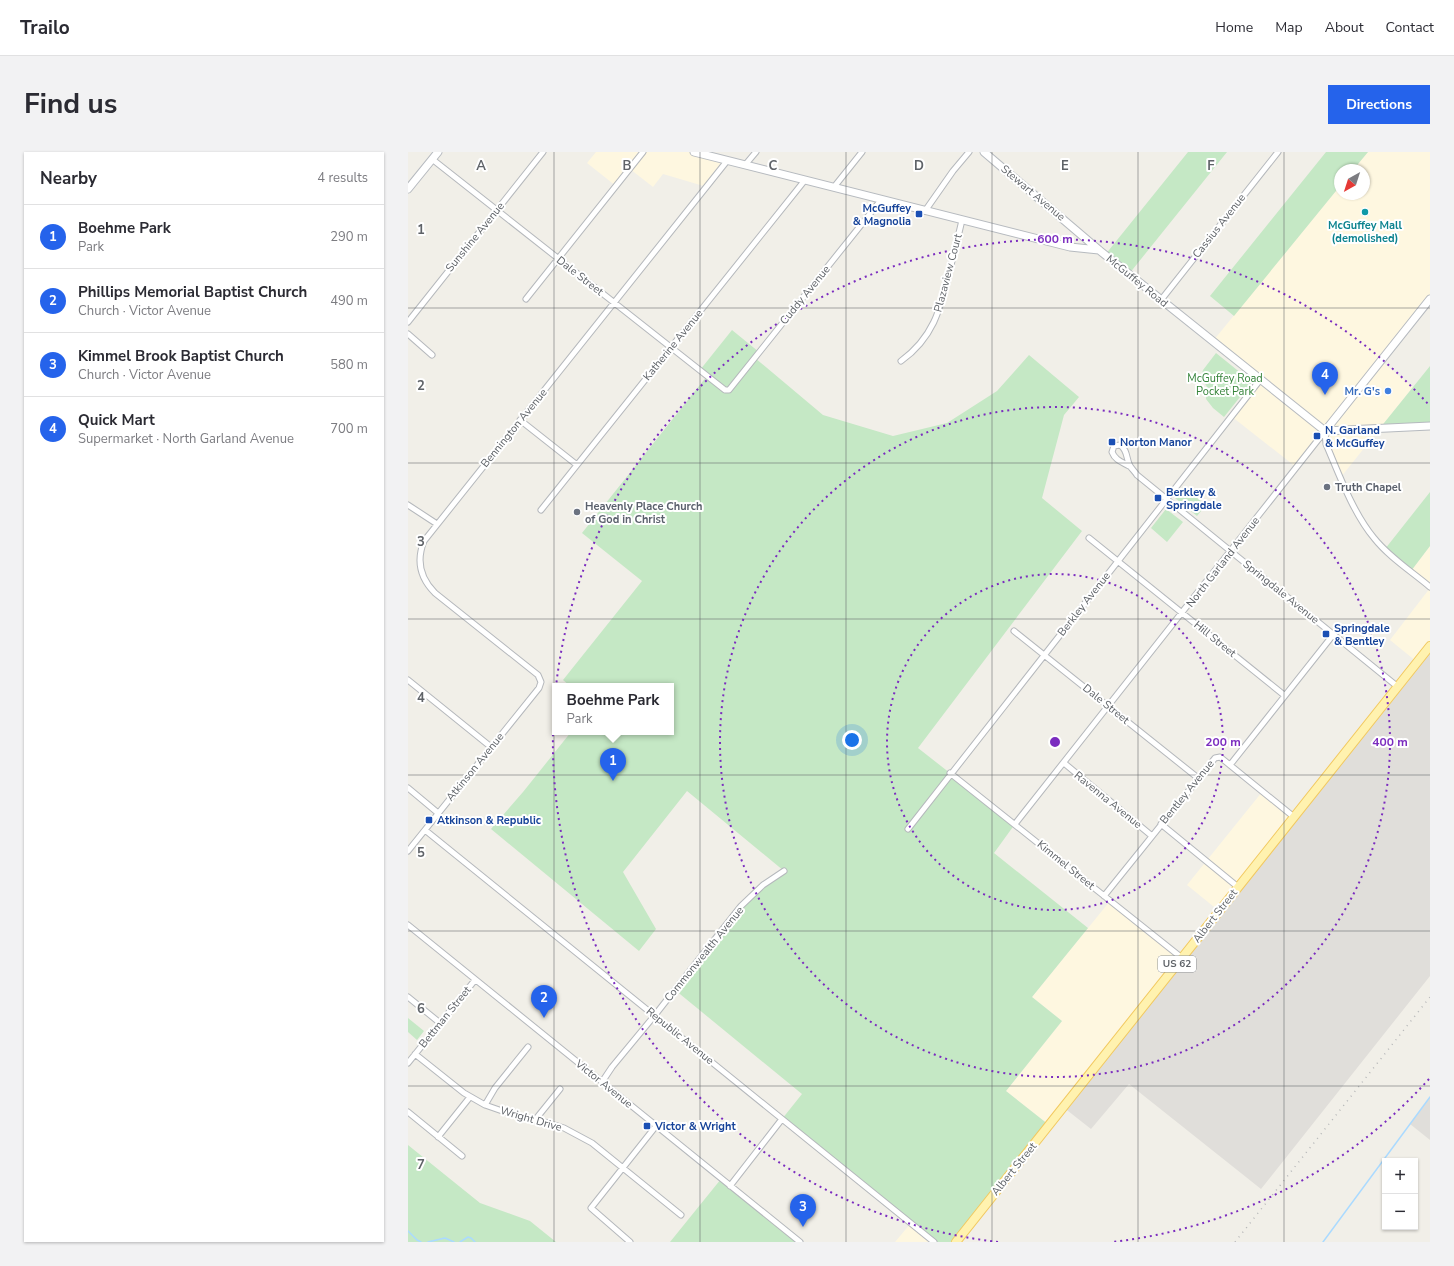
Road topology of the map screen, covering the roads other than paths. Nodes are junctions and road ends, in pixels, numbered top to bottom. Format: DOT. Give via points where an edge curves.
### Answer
graph roads {
  1 [pos="438,152"];
  2 [pos="543,152"];
  3 [pos="643,152"];
  4 [pos="694,152"];
  5 [pos="756,152"];
  6 [pos="862,152"];
  7 [pos="969,152"];
  8 [pos="984,152"];
  9 [pos="1278,152"];
  10 [pos="432,159"];
  11 [pos="728,161"];
  12 [pos="745,165"];
  13 [pos="805,180"];
  14 [pos="834,188"];
  15 [pos="408,189"];
  16 [pos="881,200"];
  17 [pos="496,210"];
  18 [pos="925,210"];
  19 [pos="962,220"];
  20 [pos="1099,250"];
  21 [pos="558,258"];
  22 [pos="526,298"];
  23 [pos="1430,299"];
  24 [pos="1161,300"];
  25 [pos="614,303"];
  26 [pos="408,322"];
  27 [pos="408,334"];
  28 [pos="671,348"];
  29 [pos="432,355"];
  30 [pos="901,361"];
  31 [pos="1260,380"];
  32 [pos="729,390"];
  33 [pos="520,420"];
  34 [pos="1430,426"];
  35 [pos="1325,431"];
  36 [pos="577,465"];
  37 [pos="1129,466"];
  38 [pos="1166,499"];
  39 [pos="408,505"];
  40 [pos="540,510"];
  41 [pos="437,524"];
  42 [pos="1089,538"];
  43 [pos="1231,551"];
  44 [pos="1118,560"];
  45 [pos="1430,586"];
  46 [pos="1182,613"];
  47 [pos="1014,631"];
  48 [pos="1333,635"];
  49 [pos="1430,646"];
  50 [pos="1044,654"];
  51 [pos="408,680"];
  52 [pos="541,682"];
  53 [pos="1398,686"];
  54 [pos="1284,696"];
  55 [pos="1109,706"];
  56 [pos="491,747"];
  57 [pos="1064,763"];
  58 [pos="1230,765"];
  59 [pos="950,773"];
  60 [pos="1198,778"];
  61 [pos="408,788"];
  62 [pos="438,813"];
  63 [pos="1294,817"];
  64 [pos="1016,824"];
  65 [pos="1161,824"];
  66 [pos="908,829"];
  67 [pos="425,830"];
  68 [pos="1152,836"];
  69 [pos="408,851"];
  70 [pos="784,871"];
  71 [pos="1238,887"];
  72 [pos="1104,896"];
  73 [pos="408,925"];
  74 [pos="1182,958"];
  75 [pos="475,980"];
  76 [pos="408,997"];
  77 [pos="655,1015"];
  78 [pos="440,1023"];
  79 [pos="528,1047"];
  80 [pos="409,1051"];
  81 [pos="414,1055"];
  82 [pos="408,1063"];
  83 [pos="602,1082"];
  84 [pos="560,1089"];
  85 [pos="470,1097"];
  86 [pos="484,1105"];
  87 [pos="408,1112"];
  88 [pos="782,1119"];
  89 [pos="535,1120"];
  90 [pos="656,1126"];
  91 [pos="438,1137"];
  92 [pos="462,1156"];
  93 [pos="623,1168"];
  94 [pos="730,1186"];
  95 [pos="681,1215"];
  96 [pos="630,1242"];
  97 [pos="800,1242"];
  98 [pos="934,1242"];
  99 [pos="956,1242"];
  1 -- 10 [label="street"];
  2 -- 17 [label="street, Sunshine Avenue"];
  3 -- 21 [label="street"];
  4 -- 11 [label="street, McGuffey Road"];
  5 -- 12 [label="street"];
  6 -- 14 [label="street"];
  7 -- 18 [label="street"];
  8 -- 20 [label="street, Stewart Avenue"];
  9 -- 24 [label="street, Cassius Avenue"];
  10 -- 15 [label="street"];
  10 -- 17 [label="street, Dale Street"];
  11 -- 12 [label="street, McGuffey Road"];
  11 -- 25 [label="street, Bennington Avenue"];
  12 -- 13 [label="street, McGuffey Road"];
  13 -- 14 [label="street, McGuffey Road"];
  13 -- 28 [label="street, Katherine Avenue"];
  14 -- 16 [label="street, McGuffey Road"];
  16 -- 18 [label="street, McGuffey Road"];
  16 -- 32 [label="street, Cuddy Avenue"];
  17 -- 21 [label="street, Dale Street"];
  17 -- 26 [label="street, Sunshine Avenue"];
  18 -- 19 [label="street, McGuffey Road"];
  19 -- 20 [label="street, McGuffey Road" via="1070,247"];
  19 -- 30 [label="street, Plazaview Court" via="937,316 924,340"];
  20 -- 24 [label="street, McGuffey Road"];
  21 -- 22 [label="street"];
  21 -- 25 [label="street, Dale Street"];
  23 -- 35 [label="street, North Garland Avenue"];
  24 -- 31 [label="street, McGuffey Road"];
  25 -- 28 [label="street, Dale Street"];
  25 -- 33 [label="street, Bennington Avenue"];
  27 -- 29 [label="street"];
  28 -- 32 [label="street, Dale Street" via="725,390"];
  28 -- 36 [label="street, Katherine Avenue"];
  31 -- 35 [label="street, McGuffey Road"];
  31 -- 38 [label="street, Berkley Avenue"];
  33 -- 36 [label="street"];
  33 -- 41 [label="street, Bennington Avenue"];
  34 -- 35 [label="street"];
  35 -- 43 [label="street, North Garland Avenue"];
  35 -- 45 [label="street" via="1326,444 1365,525 1375,540"];
  36 -- 40 [label="street, Katherine Avenue"];
  37 -- 38 [label="street, Springdale Avenue"];
  38 -- 43 [label="street, Springdale Avenue"];
  38 -- 44 [label="street, Berkley Avenue"];
  39 -- 41 [label="street"];
  41 -- 52 [label="street, Bennington Avenue" via="420,551 420,569 425,581 435,593 538,675"];
  42 -- 44 [label="street, Hill Street"];
  43 -- 46 [label="street, North Garland Avenue"];
  43 -- 48 [label="street, Springdale Avenue"];
  44 -- 46 [label="street, Hill Street"];
  44 -- 50 [label="street, Berkley Avenue"];
  46 -- 54 [label="street, Hill Street"];
  46 -- 55 [label="street, North Garland Avenue"];
  47 -- 50 [label="street, Dale Street"];
  48 -- 53 [label="street, Springdale Avenue"];
  48 -- 54 [label="street, Bentley Avenue"];
  49 -- 53 [label="main road, Albert Street / US 62"];
  50 -- 55 [label="street, Dale Street"];
  50 -- 59 [label="street, Berkley Avenue"];
  51 -- 56 [label="street"];
  52 -- 56 [label="street, Atkinson Avenue" via="539,688"];
  53 -- 63 [label="main road, Albert Street / US 62"];
  54 -- 58 [label="street, Bentley Avenue"];
  55 -- 57 [label="street, North Garland Avenue"];
  55 -- 60 [label="street, Dale Street"];
  56 -- 62 [label="street, Atkinson Avenue"];
  57 -- 64 [label="street, North Garland Avenue"];
  57 -- 68 [label="street, Ravenna Avenue"];
  58 -- 60 [label="street, Bentley Avenue" via="1220,758 1215,758"];
  58 -- 63 [label="street"];
  59 -- 64 [label="street, Kimmel Street"];
  59 -- 66 [label="street, Berkley Avenue"];
  60 -- 65 [label="street, Bentley Avenue"];
  61 -- 62 [label="street"];
  62 -- 67 [label="street, Atkinson Avenue"];
  63 -- 71 [label="main road, Albert Street / US 62"];
  64 -- 72 [label="street, Kimmel Street"];
  65 -- 68 [label="street, Bentley Avenue"];
  65 -- 71 [label="street"];
  67 -- 69 [label="street, Atkinson Avenue"];
  67 -- 77 [label="street, Republic Avenue"];
  68 -- 72 [label="street, Bentley Avenue"];
  70 -- 77 [label="street, Commonwealth Avenue" via="763,885 741,906"];
  71 -- 74 [label="main road, Albert Street / US 62"];
  72 -- 74 [label="street, Kimmel Street"];
  73 -- 75 [label="street, Victor Avenue"];
  74 -- 99 [label="main road, Albert Street / US 62"];
  75 -- 78 [label="street, Bettman Street"];
  75 -- 83 [label="street, Victor Avenue"];
  76 -- 78 [label="street"];
  77 -- 83 [label="street, Commonwealth Avenue"];
  77 -- 88 [label="street, Republic Avenue"];
  78 -- 81 [label="street, Bettman Street"];
  79 -- 86 [label="street"];
  80 -- 81 [label="street, Wright Drive"];
  81 -- 82 [label="street, Bettman Street"];
  81 -- 85 [label="street, Wright Drive"];
  83 -- 90 [label="street, Victor Avenue"];
  84 -- 89 [label="street"];
  85 -- 86 [label="street, Wright Drive"];
  85 -- 91 [label="street"];
  86 -- 89 [label="street, Wright Drive"];
  87 -- 91 [label="street"];
  88 -- 94 [label="street"];
  88 -- 98 [label="street, Republic Avenue"];
  89 -- 93 [label="street, Wright Drive" via="578,1135"];
  90 -- 93 [label="street"];
  90 -- 94 [label="street, Victor Avenue"];
  91 -- 92 [label="street"];
  93 -- 95 [label="street, Wright Drive"];
  93 -- 96 [label="street" via="591,1208"];
  94 -- 97 [label="street, Victor Avenue"];
}
